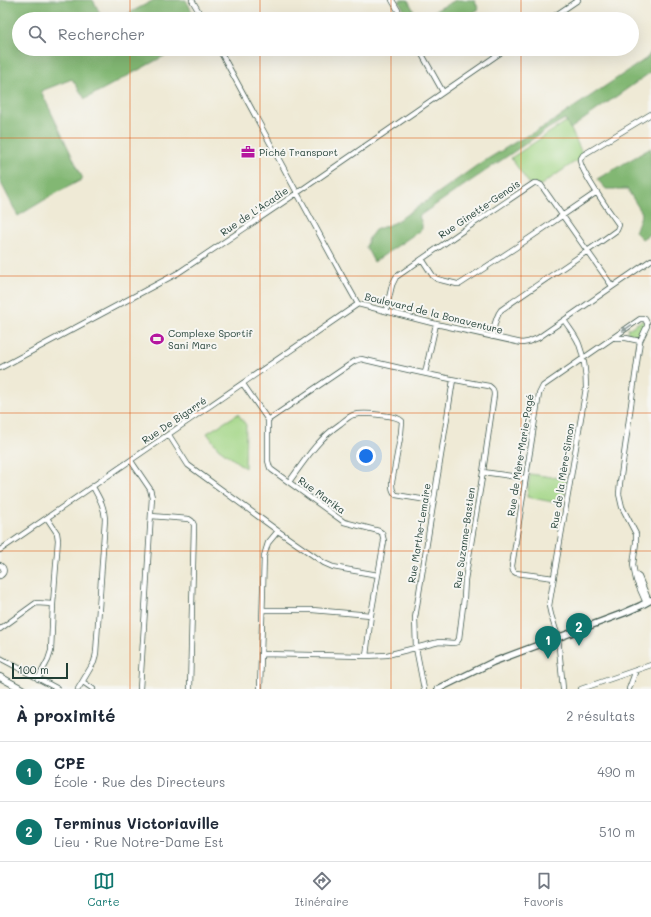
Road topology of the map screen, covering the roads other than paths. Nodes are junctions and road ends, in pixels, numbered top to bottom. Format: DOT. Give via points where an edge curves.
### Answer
graph roads {
  1 [pos="192,0"];
  2 [pos="392,0"];
  3 [pos="578,0"];
  4 [pos="198,12"];
  5 [pos="399,12"];
  6 [pos="560,12"];
  7 [pos="223,56"];
  8 [pos="423,56"];
  9 [pos="496,56"];
  10 [pos="443,92"];
  11 [pos="651,114"];
  12 [pos="597,192"];
  13 [pos="297,193"];
  14 [pos="562,215"];
  15 [pos="587,252"];
  16 [pos="422,259"];
  17 [pos="651,260"];
  18 [pos="612,286"];
  19 [pos="358,304"];
  20 [pos="386,311"];
  21 [pos="564,320"];
  22 [pos="436,324"];
  23 [pos="492,337"];
  24 [pos="613,338"];
  25 [pos="640,341"];
  26 [pos="583,359"];
  27 [pos="0,368"];
  28 [pos="425,373"];
  29 [pos="453,380"];
  30 [pos="243,384"];
  31 [pos="268,420"];
  32 [pos="169,435"];
  33 [pos="131,461"];
  34 [pos="483,472"];
  35 [pos="525,478"];
  36 [pos="289,482"];
  37 [pos="93,486"];
  38 [pos="433,501"];
  39 [pos="151,516"];
  40 [pos="47,518"];
  41 [pos="278,531"];
  42 [pos="0,550"];
  43 [pos="0,565"];
  44 [pos="0,576"];
  45 [pos="378,576"];
  46 [pos="554,578"];
  47 [pos="650,601"];
  48 [pos="53,604"];
  49 [pos="263,610"];
  50 [pos="371,615"];
  51 [pos="0,629"];
  52 [pos="558,637"];
  53 [pos="416,648"];
  54 [pos="262,654"];
  55 [pos="366,656"];
  56 [pos="0,658"];
  57 [pos="651,665"];
  58 [pos="636,670"];
  59 [pos="0,677"];
  60 [pos="38,679"];
  61 [pos="83,682"];
  62 [pos="22,689"];
  63 [pos="58,689"];
  64 [pos="78,689"];
  65 [pos="93,689"];
  66 [pos="140,689"];
  67 [pos="190,689"];
  68 [pos="260,689"];
  69 [pos="424,689"];
  70 [pos="438,689"];
  71 [pos="563,689"];
  72 [pos="581,689"];
  73 [pos="629,689"];
  1 -- 4 [label="street"];
  2 -- 5 [label="street"];
  3 -- 6 [label="street"];
  7 -- 13 [label="street, Boulevard de la Bonaventure"];
  8 -- 10 [label="street"];
  9 -- 10 [label="street, Rue de L'Acadie"];
  10 -- 13 [label="street, Rue de L'Acadie"];
  11 -- 12 [label="street" via="581,157 581,166"];
  12 -- 14 [label="street"];
  12 -- 15 [label="street" via="619,225 617,230"];
  13 -- 19 [label="street, Boulevard de la Bonaventure"];
  13 -- 27 [label="street, Rue de L'Acadie" via="178,273"];
  14 -- 15 [label="street, Rue Ginette-Genois"];
  14 -- 16 [label="street" via="460,284 433,276"];
  14 -- 16 [label="street, Rue Ginette-Genois" via="541,185 534,184"];
  15 -- 18 [label="street, Rue Ginette-Genois"];
  15 -- 23 [label="street" via="501,310"];
  16 -- 20 [label="street, Rue Ginette-Genois" via="396,277"];
  17 -- 18 [label="street, Boulevard de la Bonaventure"];
  18 -- 21 [label="street, Boulevard de la Bonaventure"];
  19 -- 20 [label="street, Boulevard de la Bonaventure"];
  19 -- 30 [label="street, Rue De Bigarré"];
  20 -- 22 [label="street, Boulevard de la Bonaventure"];
  21 -- 23 [label="street, Boulevard de la Bonaventure" via="528,342"];
  21 -- 26 [label="street, Rue de la Mère-Simon" via="579,344"];
  22 -- 23 [label="street, Boulevard de la Bonaventure"];
  22 -- 28 [label="street"];
  24 -- 25 [label="street"];
  25 -- 24 [label="street, Rue de Mère-Marie-Pagé, one-way" via="648,323 645,319 640,319"];
  24 -- 26 [label="street, Rue de Mère-Marie-Pagé"];
  25 -- 47 [label="street" via="620,494 622,507 636,534 633,560 636,580"];
  26 -- 35 [label="street, Rue de Mère-Marie-Pagé" via="540,390"];
  26 -- 46 [label="street, Rue de la Mère-Simon" via="586,388"];
  28 -- 29 [label="street"];
  28 -- 31 [label="street" via="361,359"];
  29 -- 34 [label="street, Rue Suzanne-Bastien" via="493,388"];
  29 -- 38 [label="street, Rue Marthe-Lemaire"];
  30 -- 31 [label="street"];
  30 -- 32 [label="street, Rue De Bigarré"];
  31 -- 36 [label="street, Rue Marika" via="269,464 272,470"];
  32 -- 33 [label="street, Rue De Bigarré"];
  32 -- 41 [label="street" via="188,465"];
  33 -- 37 [label="street, Rue De Bigarré"];
  33 -- 39 [label="street" via="152,493"];
  34 -- 35 [label="street"];
  34 -- 53 [label="street, Rue Suzanne-Bastien" via="465,580 459,639 454,643 438,642"];
  35 -- 46 [label="street, Rue de Mère-Marie-Pagé" via="513,571"];
  36 -- 38 [label="street" via="330,430 350,416 378,414 402,421 392,482 393,492 396,495"];
  36 -- 45 [label="street, Rue Marika" via="344,522 382,533 384,541"];
  37 -- 40 [label="street, Rue De Bigarré"];
  37 -- 61 [label="street" via="103,505 105,519 95,658"];
  38 -- 53 [label="street, Rue Marthe-Lemaire" via="415,618"];
  39 -- 66 [label="street"];
  39 -- 67 [label="street" via="189,519 194,525"];
  40 -- 42 [label="street, Rue De Bigarré"];
  40 -- 48 [label="street" via="57,533 58,540"];
  41 -- 45 [label="street" via="328,565"];
  41 -- 49 [label="street" via="268,543 265,552"];
  43 -- 44 [label="street" via="4,571"];
  45 -- 50 [label="street, Rue Marika"];
  46 -- 52 [label="street, Rue de la Mère-Simon" via="549,606"];
  47 -- 52 [label="street"];
  48 -- 51 [label="street" via="36,603"];
  48 -- 60 [label="street" via="51,651"];
  49 -- 50 [label="street" via="312,610"];
  49 -- 54 [label="street"];
  50 -- 55 [label="street, Rue Marika"];
  52 -- 70 [label="street" via="493,662"];
  52 -- 71 [label="street, Rue de la Mère-Simon"];
  53 -- 55 [label="street" via="387,655"];
  53 -- 69 [label="street, Rue Marthe-Lemaire"];
  54 -- 55 [label="street"];
  54 -- 68 [label="street"];
  56 -- 60 [label="street"];
  57 -- 58 [label="street"];
  58 -- 72 [label="street"];
  58 -- 73 [label="street"];
  59 -- 62 [label="main road"];
  60 -- 63 [label="street"];
  61 -- 64 [label="street"];
  61 -- 65 [label="street"];
}
